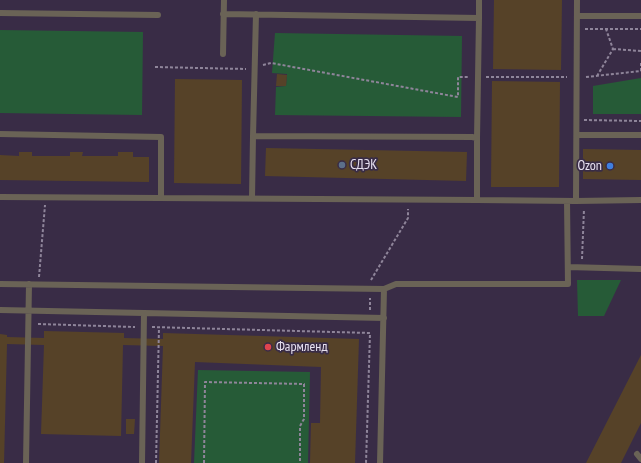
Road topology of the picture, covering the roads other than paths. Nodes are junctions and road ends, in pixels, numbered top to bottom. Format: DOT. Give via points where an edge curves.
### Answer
graph roads {
  1 [pos="224,0"];
  2 [pos="479,0"];
  3 [pos="577,0"];
  4 [pos="0,13"];
  5 [pos="223,14"];
  6 [pos="256,14"];
  7 [pos="158,16"];
  8 [pos="577,16"];
  9 [pos="641,16"];
  10 [pos="479,18"];
  11 [pos="223,54"];
  12 [pos="0,134"];
  13 [pos="576,135"];
  14 [pos="641,135"];
  15 [pos="253,136"];
  16 [pos="477,138"];
  17 [pos="0,197"];
  18 [pos="161,198"];
  19 [pos="252,198"];
  20 [pos="477,200"];
  21 [pos="641,200"];
  22 [pos="567,201"];
  23 [pos="576,201"];
  24 [pos="568,267"];
  25 [pos="641,269"];
  26 [pos="0,284"];
  27 [pos="30,284"];
  28 [pos="384,289"];
  29 [pos="0,310"];
  30 [pos="30,310"];
  31 [pos="144,313"];
  32 [pos="384,318"];
  33 [pos="26,463"];
  34 [pos="142,463"];
  35 [pos="380,463"];
  1 -- 5 [label="lane"];
  2 -- 10 [label="lane"];
  3 -- 8 [label="lane"];
  4 -- 7 [label="lane"];
  5 -- 6 [label="lane"];
  5 -- 11 [label="lane"];
  6 -- 10 [label="lane"];
  6 -- 15 [label="lane"];
  8 -- 9 [label="lane"];
  8 -- 13 [label="lane"];
  10 -- 16 [label="lane"];
  12 -- 18 [label="lane" via="161,137"];
  13 -- 14 [label="lane"];
  13 -- 23 [label="lane"];
  15 -- 16 [label="lane"];
  15 -- 19 [label="lane"];
  16 -- 20 [label="lane"];
  17 -- 18 [label="lane"];
  18 -- 19 [label="lane"];
  19 -- 20 [label="lane"];
  20 -- 22 [label="lane"];
  21 -- 23 [label="lane"];
  22 -- 23 [label="lane"];
  22 -- 24 [label="lane"];
  24 -- 25 [label="lane"];
  24 -- 28 [label="lane" via="568,284 396,284"];
  26 -- 27 [label="lane"];
  27 -- 28 [label="lane"];
  27 -- 30 [label="lane"];
  28 -- 32 [label="lane"];
  29 -- 30 [label="lane"];
  30 -- 31 [label="lane"];
  30 -- 33 [label="lane"];
  31 -- 32 [label="lane"];
  31 -- 34 [label="lane"];
  32 -- 35 [label="lane"];
}
